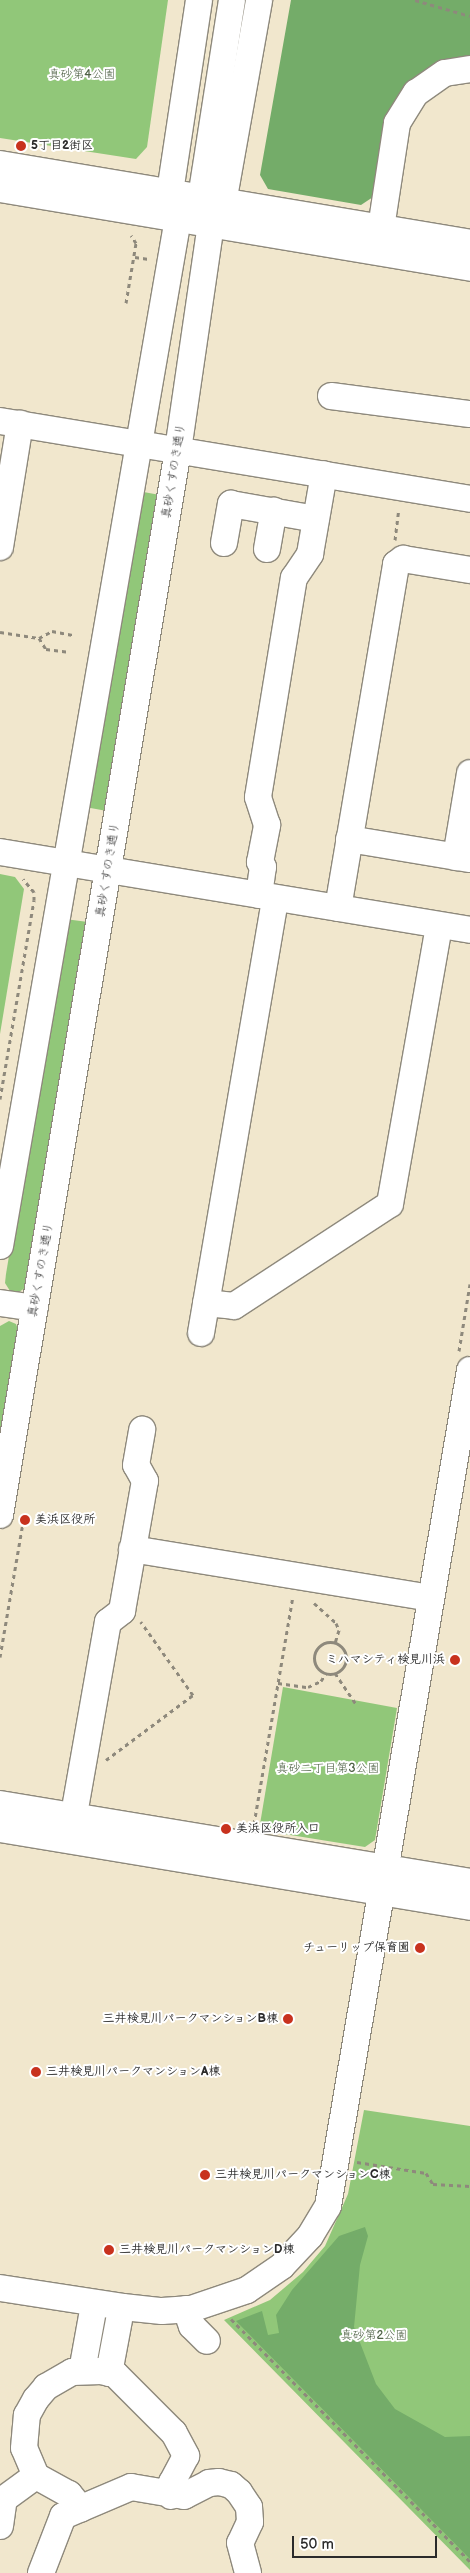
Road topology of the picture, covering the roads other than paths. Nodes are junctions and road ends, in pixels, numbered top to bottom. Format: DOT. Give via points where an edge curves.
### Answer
graph roads {
  1 [pos="199,0"];
  2 [pos="232,0"];
  3 [pos="259,0"];
  4 [pos="470,68"];
  5 [pos="0,164"];
  6 [pos="0,189"];
  7 [pos="170,192"];
  8 [pos="212,209"];
  9 [pos="178,218"];
  10 [pos="381,228"];
  11 [pos="470,243"];
  12 [pos="470,268"];
  13 [pos="331,396"];
  14 [pos="470,414"];
  15 [pos="10,422"];
  16 [pos="136,443"];
  17 [pos="178,450"];
  18 [pos="324,474"];
  19 [pos="470,499"];
  20 [pos="274,512"];
  21 [pos="316,519"];
  22 [pos="224,543"];
  23 [pos="0,547"];
  24 [pos="267,549"];
  25 [pos="470,570"];
  26 [pos="470,773"];
  27 [pos="349,839"];
  28 [pos="0,852"];
  29 [pos="463,858"];
  30 [pos="65,863"];
  31 [pos="108,870"];
  32 [pos="266,903"];
  33 [pos="338,908"];
  34 [pos="470,930"];
  35 [pos="438,937"];
  36 [pos="0,1246"];
  37 [pos="0,1303"];
  38 [pos="206,1303"];
  39 [pos="35,1308"];
  40 [pos="201,1333"];
  41 [pos="464,1366"];
  42 [pos="142,1430"];
  43 [pos="0,1514"];
  44 [pos="132,1549"];
  45 [pos="418,1596"];
  46 [pos="76,1803"];
  47 [pos="0,1804"];
  48 [pos="0,1829"];
  49 [pos="385,1881"];
  50 [pos="470,1882"];
  51 [pos="470,1907"];
  52 [pos="0,2288"];
  53 [pos="92,2316"];
  54 [pos="119,2320"];
  55 [pos="82,2371"];
  56 [pos="109,2373"];
  57 [pos="186,2456"];
  58 [pos="36,2476"];
  59 [pos="214,2483"];
  60 [pos="171,2496"];
  61 [pos="81,2509"];
  62 [pos="0,2526"];
  63 [pos="41,2573"];
  64 [pos="248,2573"];
  1 -- 7 [label="street"];
  2 -- 8 [label="street" via="208,158"];
  3 -- 8 [label="street"];
  4 -- 10 [label="street" via="445,73 416,93 397,124"];
  5 -- 7 [label="street"];
  6 -- 9 [label="street"];
  7 -- 8 [label="street"];
  7 -- 9 [label="street"];
  8 -- 9 [label="street"];
  8 -- 10 [label="street"];
  8 -- 12 [label="street"];
  8 -- 17 [label="street, 真砂くすのき通り"];
  9 -- 16 [label="street"];
  10 -- 11 [label="street"];
  13 -- 14 [label="street"];
  15 -- 16 [label="street"];
  15 -- 23 [label="street"];
  16 -- 17 [label="street"];
  16 -- 30 [label="street"];
  17 -- 18 [label="street"];
  17 -- 31 [label="street, 真砂くすのき通り"];
  18 -- 19 [label="street"];
  18 -- 21 [label="street"];
  20 -- 21 [label="street"];
  20 -- 22 [label="street" via="230,504"];
  20 -- 24 [label="street"];
  21 -- 32 [label="street" via="310,554 294,578 258,797 266,825 260,862"];
  25 -- 27 [label="street" via="403,559 396,564"];
  26 -- 29 [label="street"];
  27 -- 29 [label="street"];
  27 -- 33 [label="street"];
  28 -- 30 [label="street"];
  30 -- 31 [label="street"];
  30 -- 36 [label="street"];
  31 -- 32 [label="street"];
  31 -- 39 [label="street, 真砂くすのき通り"];
  32 -- 33 [label="street"];
  32 -- 38 [label="street"];
  33 -- 34 [label="street"];
  35 -- 38 [label="street" via="390,1204 234,1306"];
  37 -- 39 [label="street"];
  38 -- 40 [label="street"];
  39 -- 43 [label="street, 真砂くすのき通り"];
  41 -- 49 [label="street"];
  42 -- 44 [label="street" via="136,1465 145,1481"];
  44 -- 45 [label="street"];
  44 -- 46 [label="street" via="122,1611 108,1622"];
  47 -- 49 [label="street"];
  48 -- 49 [label="street"];
  49 -- 50 [label="street"];
  49 -- 51 [label="street"];
  49 -- 52 [label="street" via="328,2206 310,2236 282,2266 247,2290 221,2301 190,2329 123,2307"];
  53 -- 55 [label="street"];
  54 -- 56 [label="street"];
  55 -- 56 [label="street"];
  55 -- 58 [label="street" via="72,2372 46,2386 27,2416 24,2448"];
  56 -- 57 [label="street" via="115,2374 164,2422"];
  57 -- 59 [label="street" via="203,2463"];
  57 -- 60 [label="street" via="172,2482"];
  58 -- 61 [label="street" via="69,2494"];
  58 -- 62 [label="street" via="4,2500"];
  59 -- 60 [label="street" via="184,2496"];
  59 -- 64 [label="street" via="231,2485 249,2507 250,2522 240,2543"];
  60 -- 61 [label="street" via="131,2487"];
  61 -- 63 [label="street" via="63,2516"];
}
